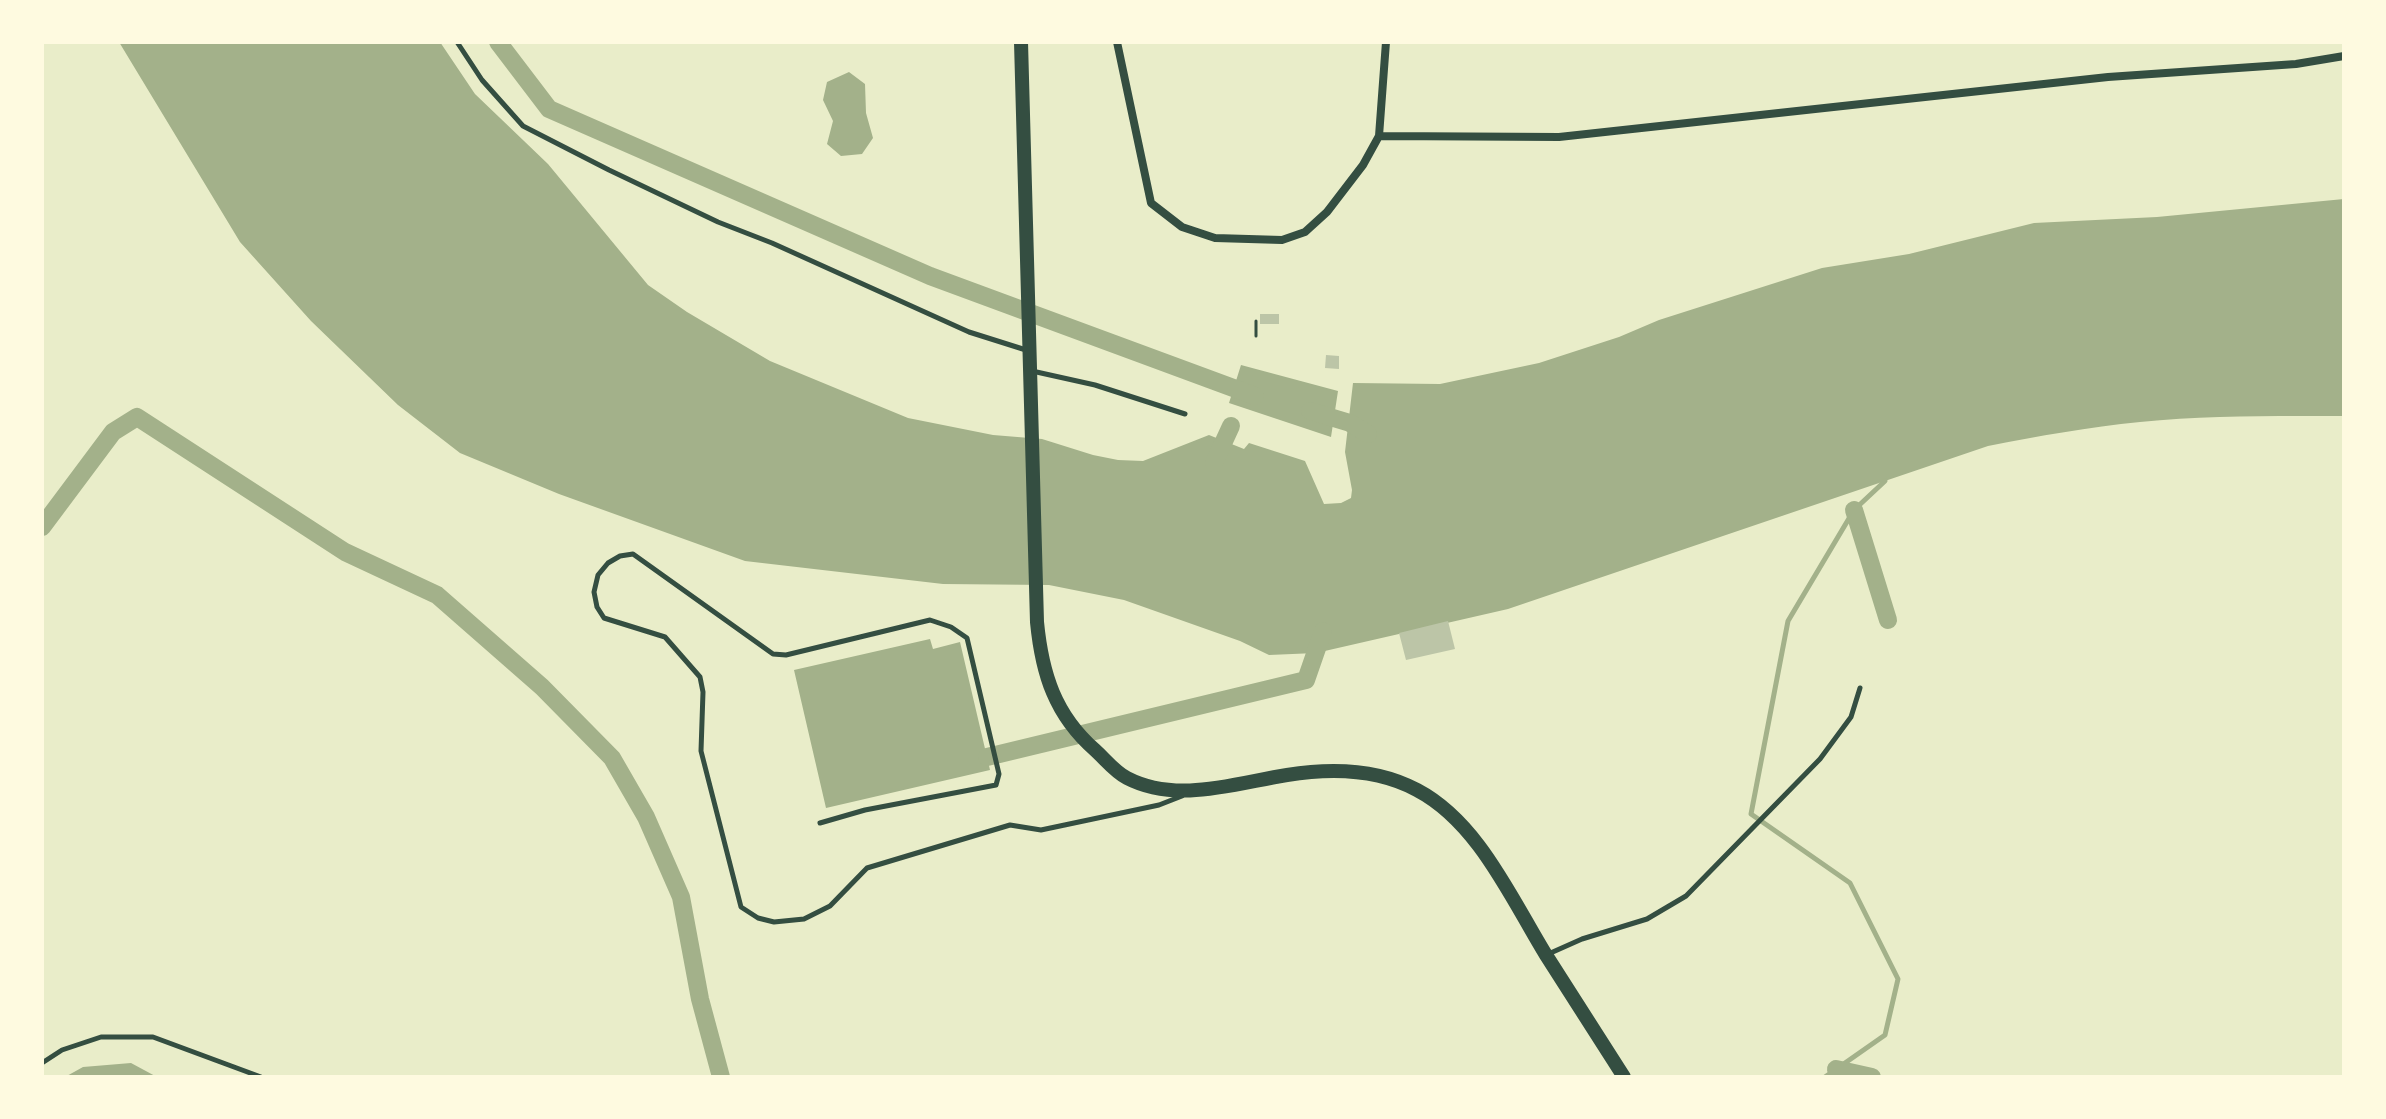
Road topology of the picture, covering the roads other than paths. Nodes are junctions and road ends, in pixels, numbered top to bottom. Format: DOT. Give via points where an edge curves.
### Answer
graph roads {
  1 [pos="457,42"];
  2 [pos="1021,42"];
  3 [pos="1117,42"];
  4 [pos="1386,42"];
  5 [pos="2344,56"];
  6 [pos="1379,136"];
  7 [pos="1029,348"];
  8 [pos="1030,371"];
  9 [pos="1185,414"];
  10 [pos="1860,688"];
  11 [pos="1191,792"];
  12 [pos="820,823"];
  13 [pos="1546,955"];
  14 [pos="42,1063"];
  15 [pos="261,1077"];
  16 [pos="1624,1077"];
  1 -- 7 [label="lane" via="523,126 718,222 969,332"];
  2 -- 7 [label="main road"];
  3 -- 6 [label="street" via="1151,203 1182,227 1215,238 1282,240 1305,232 1327,212"];
  4 -- 6 [label="street"];
  5 -- 6 [label="street" via="1559,137"];
  7 -- 8 [label="main road"];
  8 -- 9 [label="lane"];
  8 -- 11 [label="main road" via="1039,644 1062,715 1126,778"];
  10 -- 13 [label="lane" via="1851,717 1828,749 1686,896 1647,919"];
  11 -- 12 [label="lane" via="1159,805 1041,830 1010,825 867,868 830,906 804,919 758,918 741,907 701,751 700,677 665,637 604,618 594,592 608,563 633,554 773,654 930,620 967,638 999,774 996,785"];
  11 -- 13 [label="main road" via="1291,774 1350,771 1417,790 1467,832"];
  13 -- 16 [label="main road"];
  14 -- 15 [label="lane" via="101,1037 153,1037"];
}
